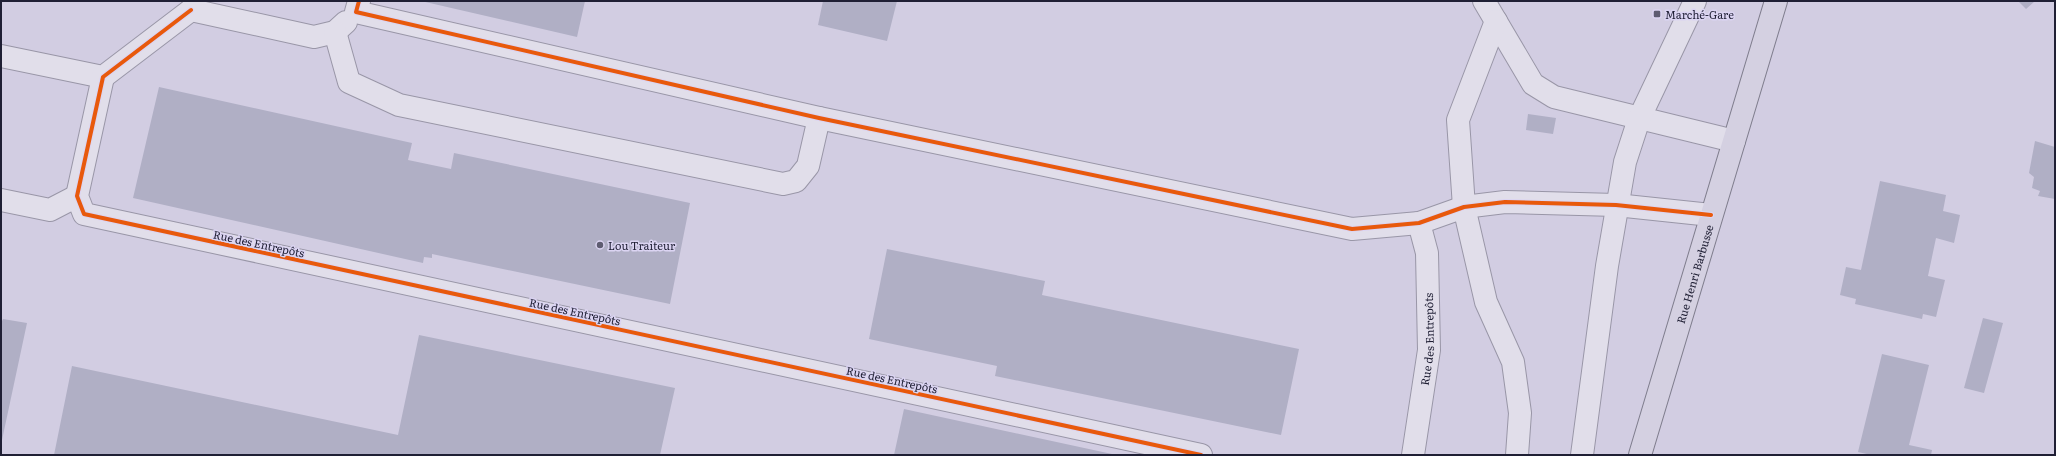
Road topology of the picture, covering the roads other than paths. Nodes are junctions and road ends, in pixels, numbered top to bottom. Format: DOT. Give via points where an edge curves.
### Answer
graph roads {
  1 [pos="1484,1"];
  2 [pos="1695,1"];
  3 [pos="1776,1"];
  4 [pos="192,5"];
  5 [pos="358,6"];
  6 [pos="1496,21"];
  7 [pos="335,32"];
  8 [pos="1,56"];
  9 [pos="103,77"];
  10 [pos="819,118"];
  11 [pos="1639,119"];
  12 [pos="1734,142"];
  13 [pos="77,196"];
  14 [pos="1,200"];
  15 [pos="1616,205"];
  16 [pos="1464,207"];
  17 [pos="1711,215"];
  18 [pos="1419,223"];
  19 [pos="1201,455"];
  20 [pos="1414,455"];
  21 [pos="1517,455"];
  22 [pos="1582,455"];
  23 [pos="1640,455"];
  1 -- 6 [label="street"];
  2 -- 11 [label="street"];
  3 -- 12 [label="main road, Rue Henri Barbusse"];
  4 -- 7 [label="street" via="314,37"];
  4 -- 9 [label="street"];
  5 -- 7 [label="street"];
  5 -- 10 [label="street"];
  6 -- 11 [label="street" via="1533,84 1554,97"];
  6 -- 16 [label="street" via="1458,120"];
  7 -- 10 [label="street" via="349,82 399,105 783,184 796,182 808,166"];
  8 -- 9 [label="street"];
  9 -- 13 [label="street"];
  10 -- 18 [label="street" via="1352,229"];
  11 -- 12 [label="street"];
  11 -- 15 [label="street" via="1625,162"];
  12 -- 17 [label="main road, Rue Henri Barbusse"];
  13 -- 14 [label="street" via="50,210"];
  13 -- 19 [label="street, Rue des Entrepôts" via="84,214"];
  15 -- 16 [label="street" via="1505,202"];
  15 -- 17 [label="street"];
  15 -- 22 [label="street"];
  16 -- 18 [label="street"];
  16 -- 21 [label="street" via="1486,302 1513,362 1520,413"];
  17 -- 23 [label="main road, Rue Henri Barbusse"];
  18 -- 20 [label="street, Rue des Entrepôts" via="1427,254 1429,350"];
}
